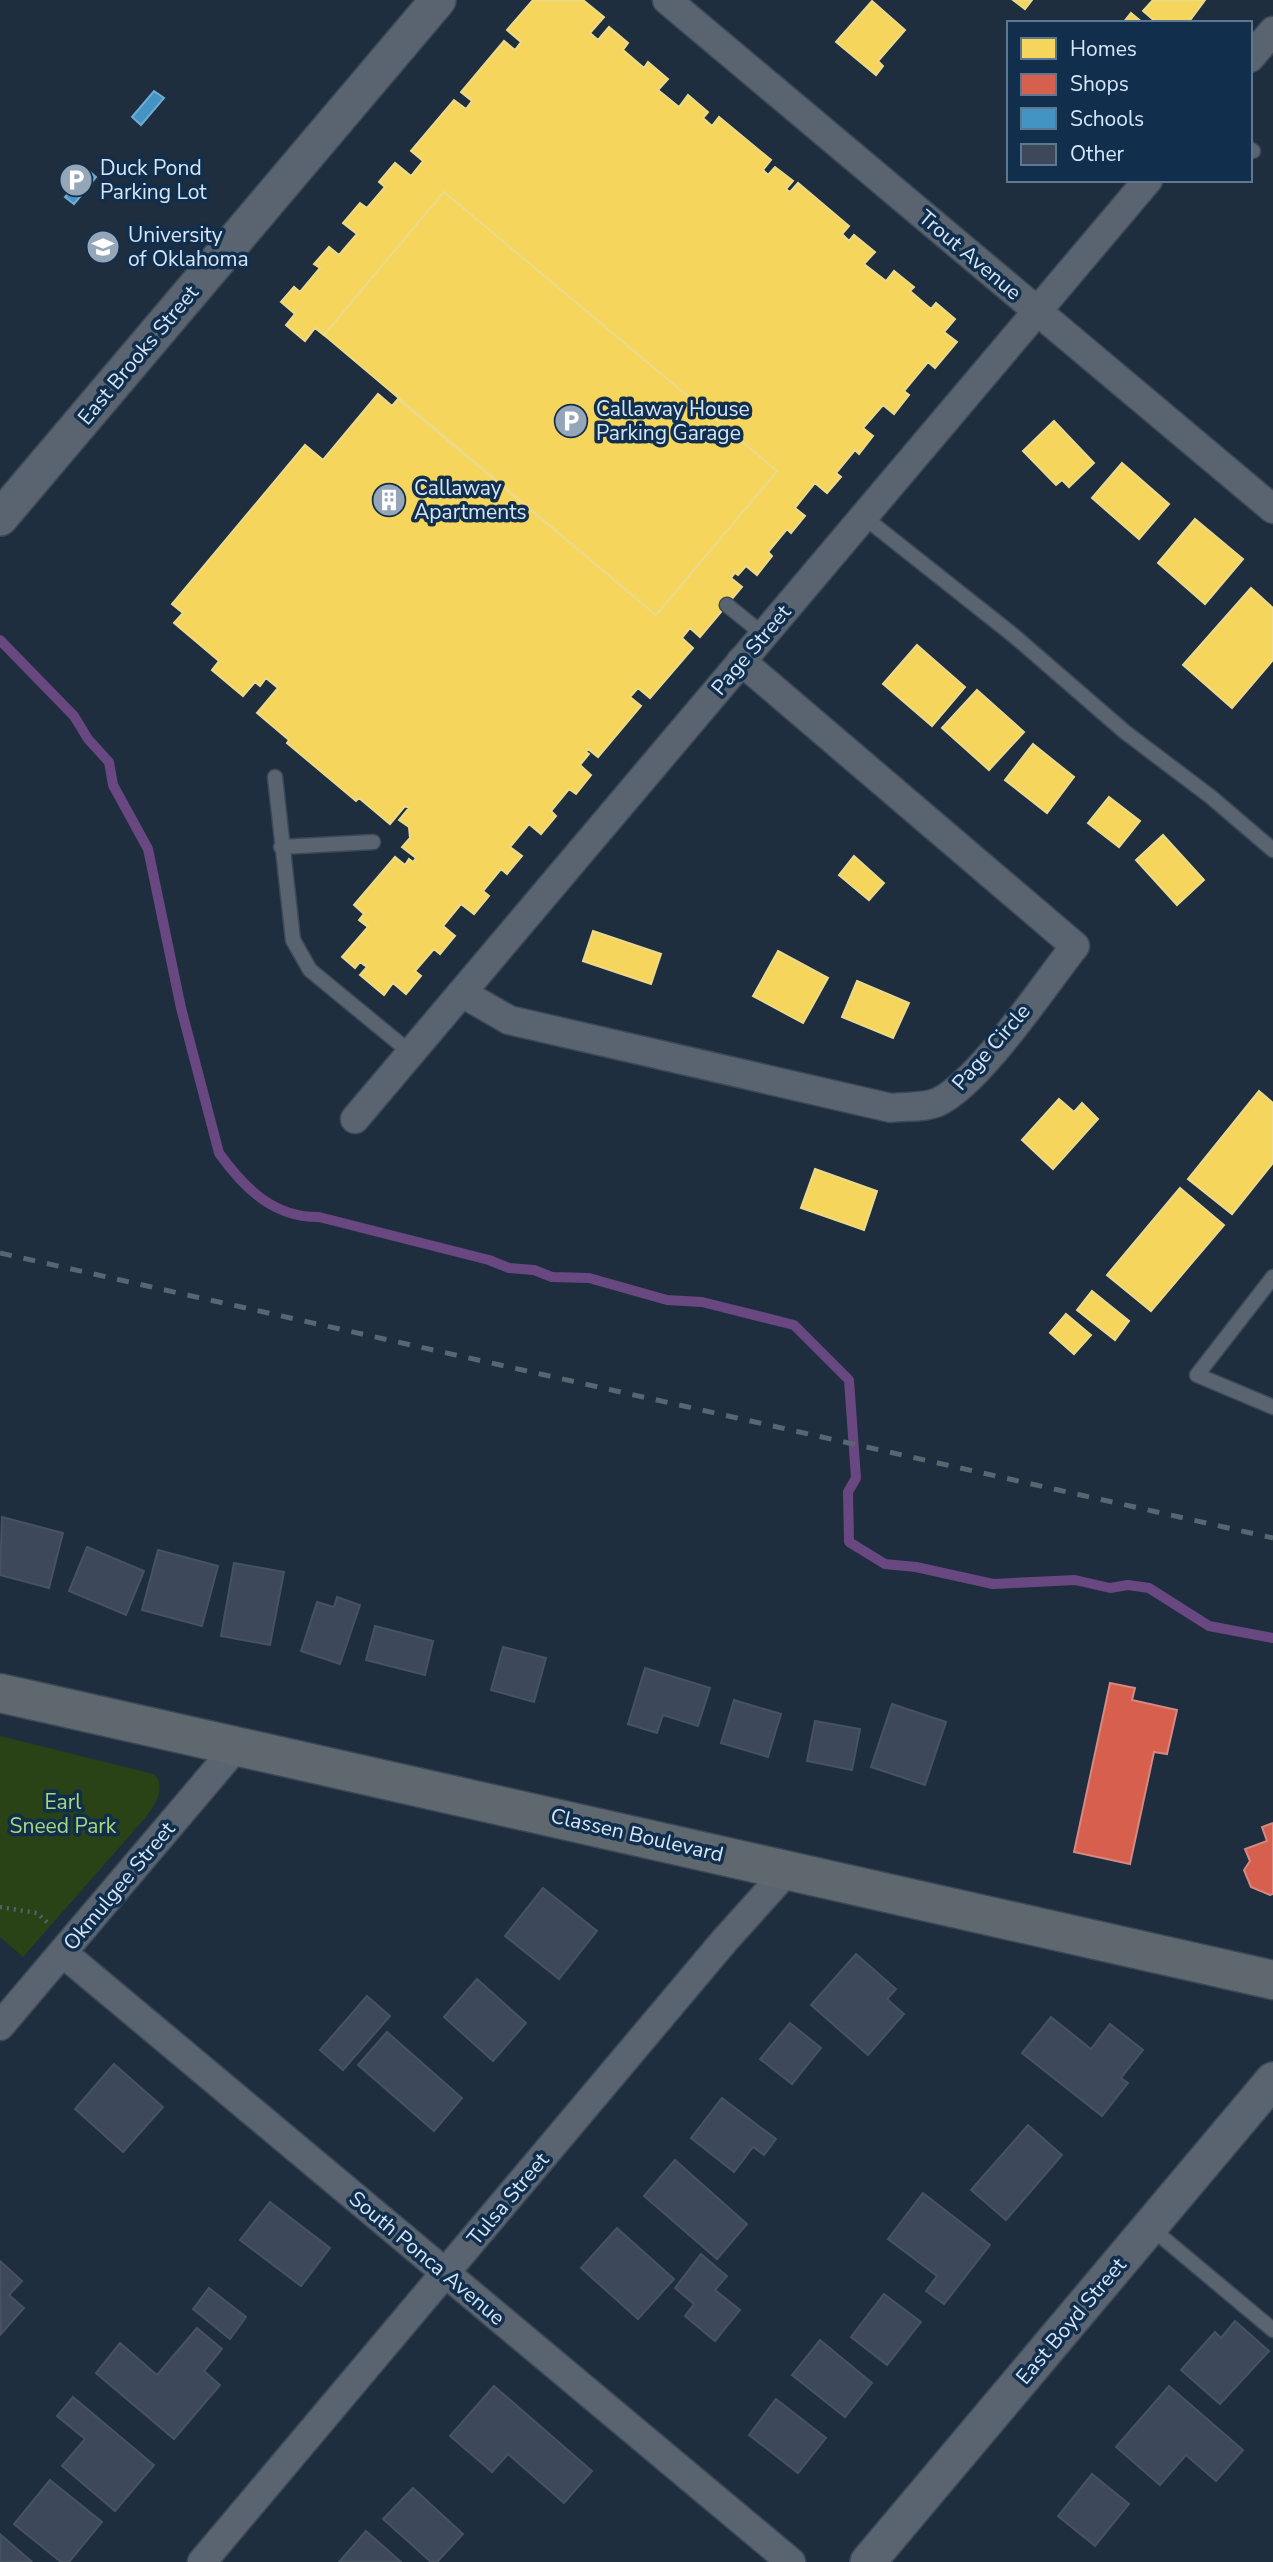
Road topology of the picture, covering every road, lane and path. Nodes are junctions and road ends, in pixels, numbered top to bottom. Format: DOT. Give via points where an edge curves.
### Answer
graph roads {
  1 [pos="438,0"];
  2 [pos="667,0"];
  3 [pos="1273,31"];
  4 [pos="1252,56"];
  5 [pos="1146,182"];
  6 [pos="1038,312"];
  7 [pos="1273,509"];
  8 [pos="864,517"];
  9 [pos="0,518"];
  10 [pos="727,605"];
  11 [pos="764,635"];
  12 [pos="741,661"];
  13 [pos="275,777"];
  14 [pos="373,842"];
  15 [pos="281,847"];
  16 [pos="1273,850"];
  17 [pos="462,993"];
  18 [pos="411,1053"];
  19 [pos="355,1119"];
  20 [pos="1273,1277"];
  21 [pos="1273,1407"];
  22 [pos="0,1693"];
  23 [pos="237,1746"];
  24 [pos="789,1869"];
  25 [pos="0,1908"];
  26 [pos="67,1948"];
  27 [pos="1273,1980"];
  28 [pos="0,2026"];
  29 [pos="1273,2080"];
  30 [pos="1150,2227"];
  31 [pos="446,2274"];
  32 [pos="1273,2330"];
  33 [pos="202,2562"];
  34 [pos="791,2562"];
  35 [pos="868,2562"];
  1 -- 9 [label="street, East Brooks Street"];
  2 -- 6 [label="street, Trout Avenue"];
  3 -- 4 [label="street"];
  5 -- 6 [label="street, Page Street"];
  6 -- 7 [label="street, Trout Avenue"];
  6 -- 8 [label="street, Page Street"];
  8 -- 11 [label="street, Page Street"];
  8 -- 16 [label="lane"];
  10 -- 11 [label="lane"];
  11 -- 12 [label="street, Page Street"];
  12 -- 17 [label="street, Page Street"];
  12 -- 17 [label="street, Page Circle" via="1075,946 976,1072 936,1104 891,1108 509,1020"];
  13 -- 15 [label="lane"];
  14 -- 15 [label="lane"];
  15 -- 18 [label="lane" via="293,940 310,970"];
  17 -- 18 [label="street, Page Street"];
  18 -- 19 [label="street, Page Street"];
  20 -- 21 [label="lane" via="1197,1375"];
  22 -- 23 [label="main road, Classen Boulevard"];
  23 -- 24 [label="main road, Classen Boulevard"];
  23 -- 26 [label="street, Okmulgee Street"];
  24 -- 27 [label="main road, Classen Boulevard"];
  24 -- 31 [label="street, Tulsa Street"];
  25 -- 26 [label="path" via="37,1913"];
  26 -- 28 [label="street, Okmulgee Street"];
  26 -- 31 [label="street, South Ponca Avenue"];
  29 -- 30 [label="street, East Boyd Street"];
  30 -- 32 [label="lane"];
  30 -- 35 [label="street, East Boyd Street"];
  31 -- 33 [label="street, Tulsa Street"];
  31 -- 34 [label="street, South Ponca Avenue"];
}
